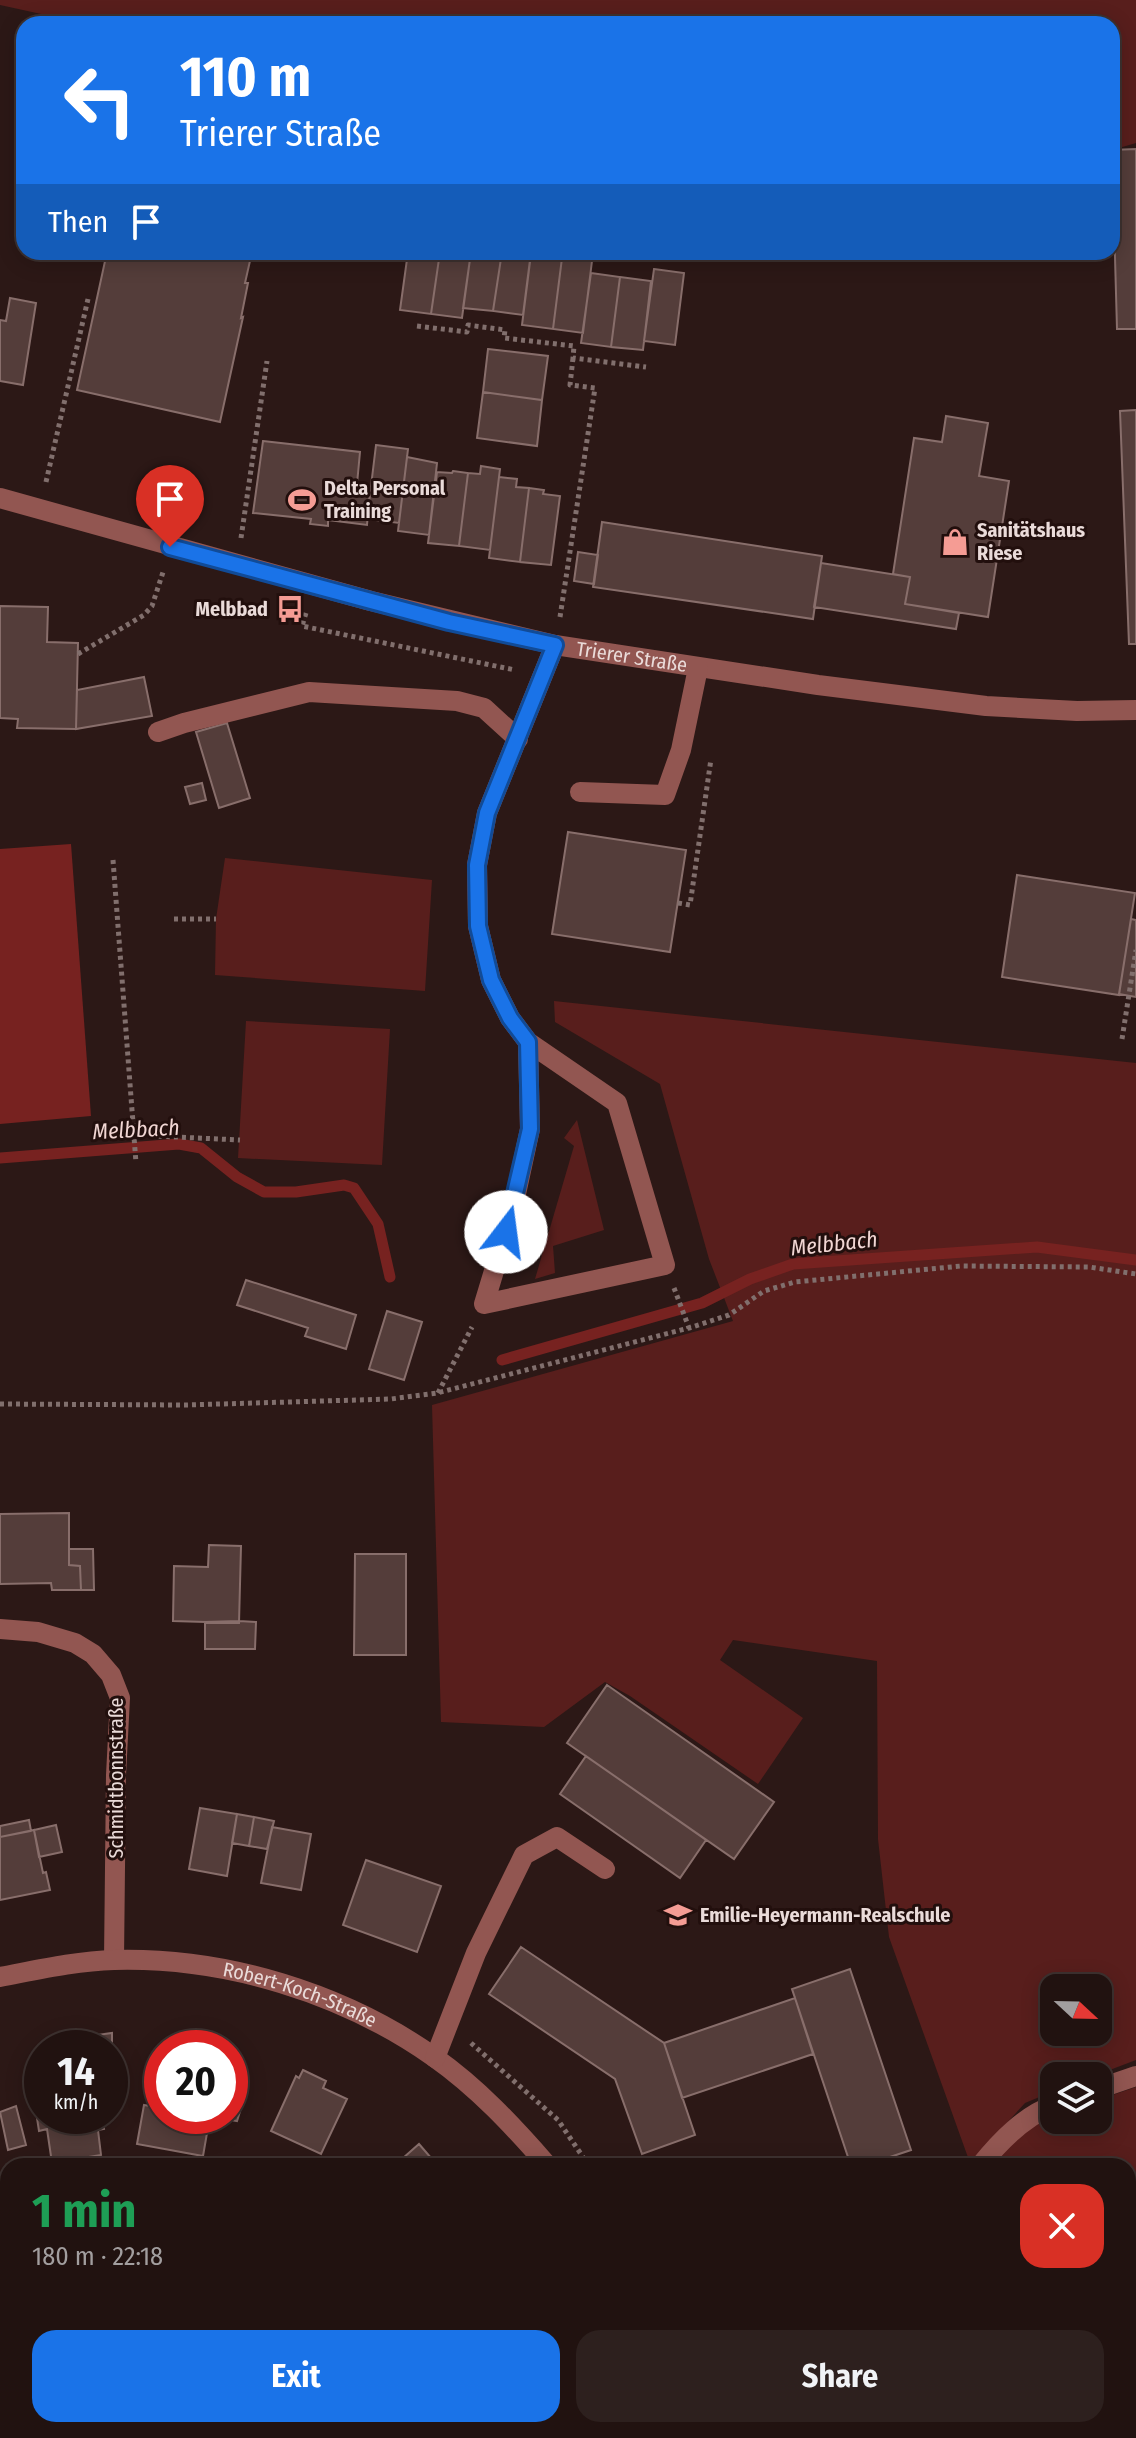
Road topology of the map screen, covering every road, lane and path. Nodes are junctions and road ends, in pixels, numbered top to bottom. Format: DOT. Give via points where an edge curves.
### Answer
graph roads {
  1 [pos="88,299"];
  2 [pos="417,326"];
  3 [pos="573,358"];
  4 [pos="267,361"];
  5 [pos="646,367"];
  6 [pos="0,498"];
  7 [pos="40,510"];
  8 [pos="237,565"];
  9 [pos="163,572"];
  10 [pos="306,613"];
  11 [pos="560,616"];
  12 [pos="555,645"];
  13 [pos="78,654"];
  14 [pos="698,668"];
  15 [pos="543,676"];
  16 [pos="1136,710"];
  17 [pos="158,732"];
  18 [pos="518,739"];
  19 [pos="712,749"];
  20 [pos="580,792"];
  21 [pos="113,860"];
  22 [pos="678,903"];
  23 [pos="174,919"];
  24 [pos="216,919"];
  25 [pos="1136,950"];
  26 [pos="1122,1039"];
  27 [pos="528,1042"];
  28 [pos="134,1135"];
  29 [pos="240,1140"];
  30 [pos="136,1163"];
  31 [pos="1136,1274"];
  32 [pos="678,1298"];
  33 [pos="484,1304"];
  34 [pos="689,1328"];
  35 [pos="437,1393"];
  36 [pos="0,1404"];
  37 [pos="0,1629"];
  38 [pos="605,1869"];
  39 [pos="114,1960"];
  40 [pos="0,1977"];
  41 [pos="435,2058"];
  42 [pos="1136,2076"];
  43 [pos="1112,2084"];
  44 [pos="1040,2110"];
  45 [pos="541,2158"];
  46 [pos="987,2158"];
  1 -- 7 [label="path"];
  2 -- 3 [label="path" via="505,330 504,338 574,346"];
  3 -- 5 [label="path"];
  3 -- 11 [label="path" via="570,385 595,388"];
  4 -- 8 [label="path"];
  6 -- 7 [label="street, Trierer Straße"];
  7 -- 8 [label="street, Trierer Straße"];
  8 -- 12 [label="street, Trierer Straße"];
  9 -- 13 [label="path" via="144,615"];
  10 -- 15 [label="path" via="302,626"];
  12 -- 14 [label="street, Trierer Straße"];
  12 -- 15 [label="street"];
  14 -- 16 [label="street, Trierer Straße" via="986,706"];
  14 -- 20 [label="street" via="681,750 665,795"];
  15 -- 18 [label="street"];
  17 -- 18 [label="street" via="309,692 457,701 484,708"];
  18 -- 27 [label="street" via="487,813 477,865 478,926 491,980"];
  19 -- 22 [label="path" via="690,905"];
  21 -- 28 [label="path"];
  23 -- 24 [label="path"];
  25 -- 26 [label="path"];
  27 -- 33 [label="street" via="530,1129"];
  27 -- 33 [label="street" via="617,1103 665,1265"];
  28 -- 29 [label="path"];
  28 -- 30 [label="path"];
  31 -- 34 [label="path" via="1089,1267 961,1266 795,1282 764,1291 729,1315"];
  32 -- 34 [label="path"];
  33 -- 35 [label="path"];
  34 -- 35 [label="path"];
  35 -- 36 [label="path" via="186,1405"];
  37 -- 39 [label="street, Schmidtbonnstraße" via="38,1632 75,1643 111,1675 120,1698"];
  38 -- 41 [label="street" via="557,1837 524,1855 476,1953"];
  39 -- 40 [label="street, Robert-Koch-Straße"];
  39 -- 41 [label="street, Robert-Koch-Straße" via="258,1976 367,2017"];
  41 -- 45 [label="street, Robert-Koch-Straße" via="503,2115"];
  42 -- 43 [label="street"];
  44 -- 46 [label="street"];
}
